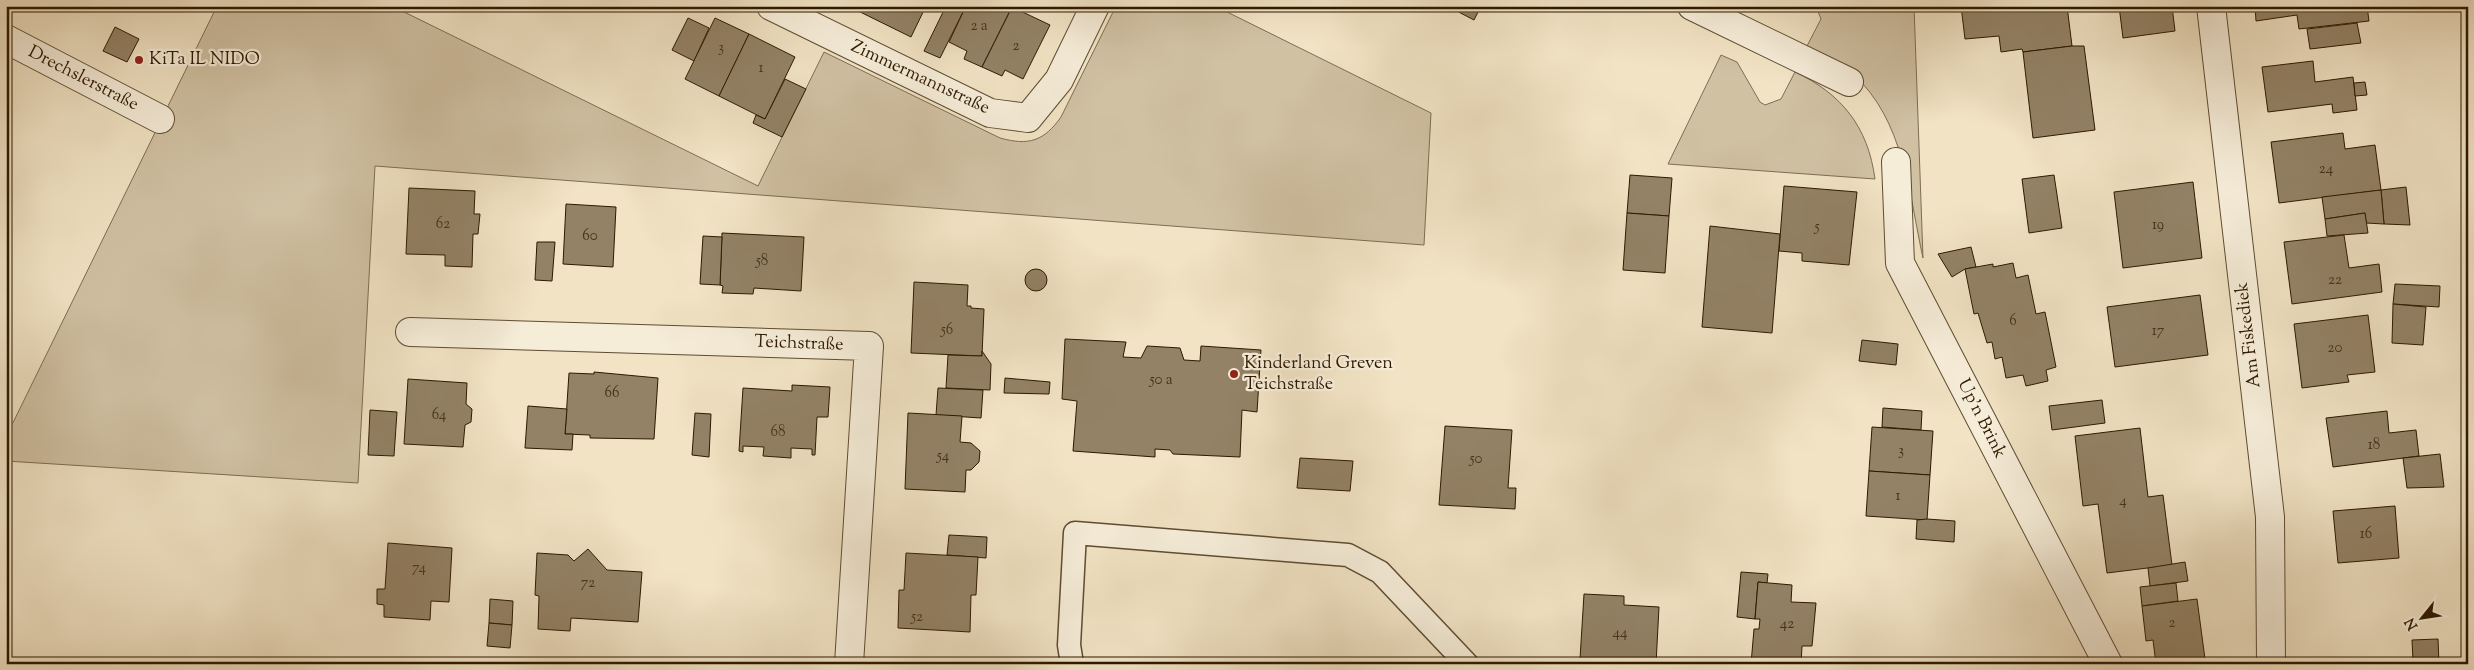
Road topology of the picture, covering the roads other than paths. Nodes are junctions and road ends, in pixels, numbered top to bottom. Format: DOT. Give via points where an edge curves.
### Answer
graph roads {
  1 [pos="771,6"];
  2 [pos="1095,6"];
  3 [pos="1692,6"];
  4 [pos="2211,6"];
  5 [pos="6,39"];
  6 [pos="1849,82"];
  7 [pos="160,118"];
  8 [pos="1896,162"];
  9 [pos="410,332"];
  10 [pos="849,664"];
  11 [pos="1072,664"];
  12 [pos="1467,664"];
  13 [pos="2108,664"];
  14 [pos="2271,664"];
  1 -- 2 [label="street, Zimmermannstraße" via="990,113 1028,118 1059,80"];
  3 -- 6 [label="street"];
  4 -- 14 [label="street, Am Fiskediek" via="2270,517"];
  5 -- 7 [label="street, Drechslerstraße"];
  8 -- 13 [label="street, Up'n Brink" via="1900,263"];
  9 -- 10 [label="street, Teichstraße" via="869,346"];
  11 -- 12 [label="lane" via="1069,645 1075,533 1348,555 1380,572"];
}
